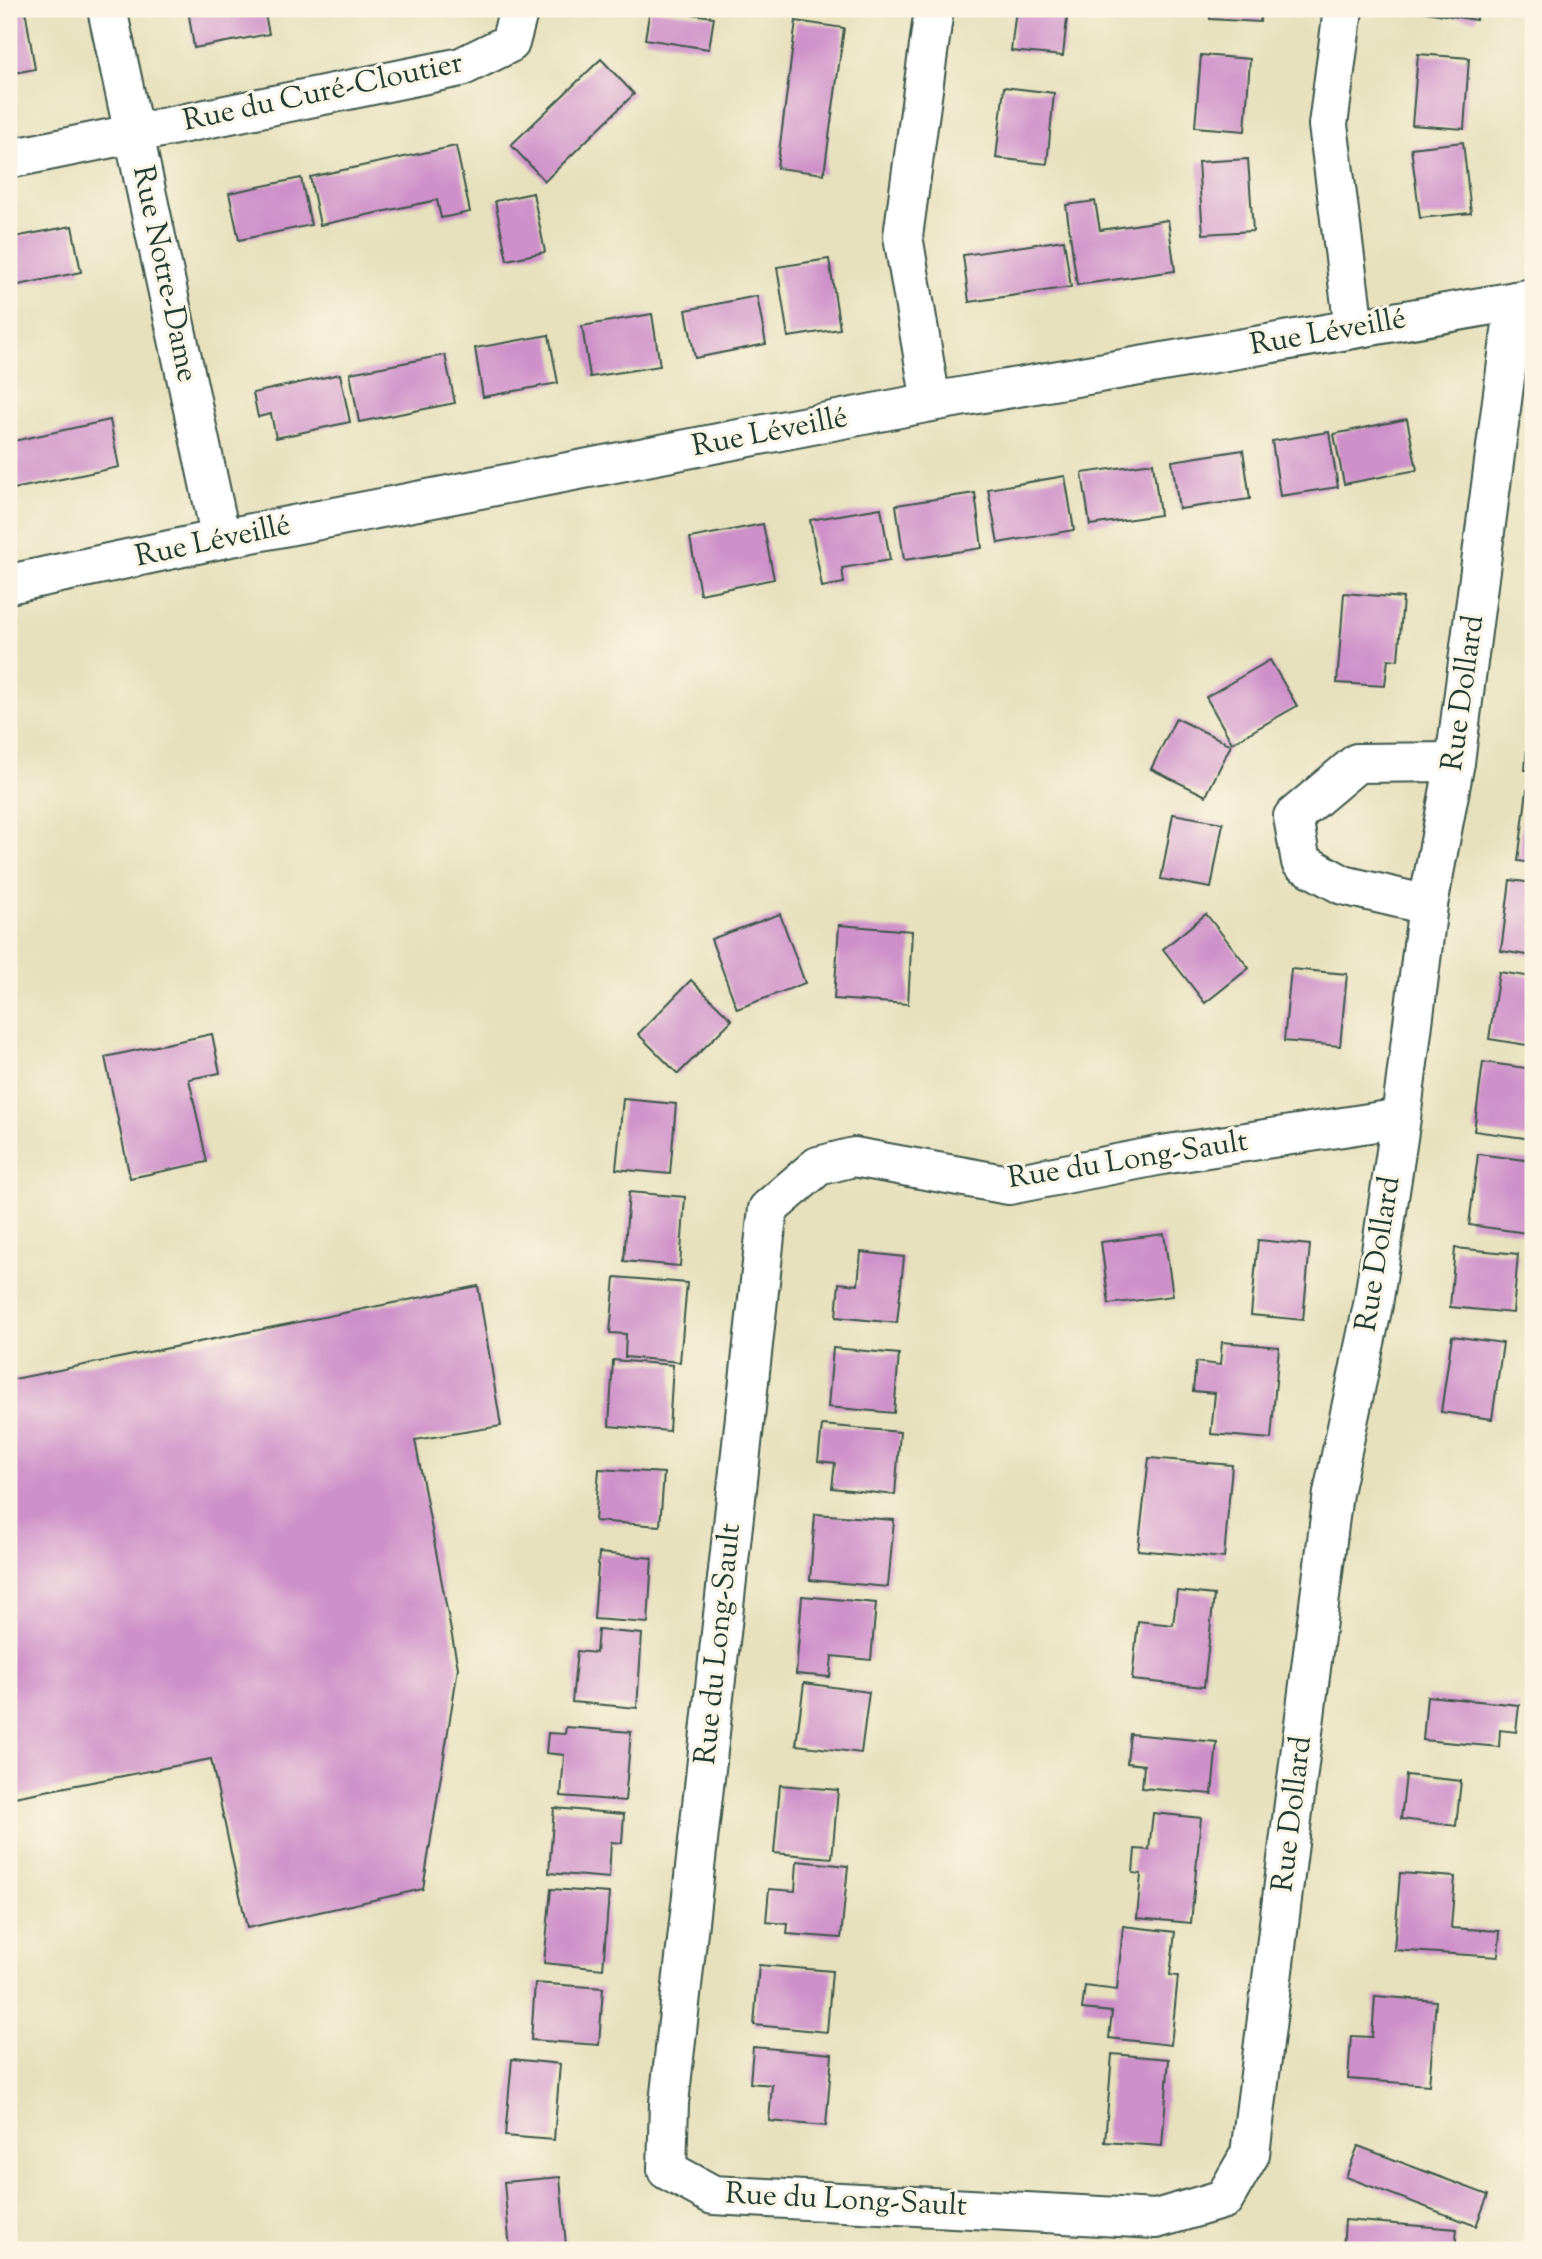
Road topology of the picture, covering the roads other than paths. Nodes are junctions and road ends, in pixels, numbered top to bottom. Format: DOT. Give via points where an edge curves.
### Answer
graph roads {
  1 [pos="107,9"];
  2 [pos="934,9"];
  3 [pos="1343,9"];
  4 [pos="515,26"];
  5 [pos="134,135"];
  6 [pos="9,159"];
  7 [pos="1524,300"];
  8 [pos="1354,328"];
  9 [pos="932,402"];
  10 [pos="221,538"];
  11 [pos="9,584"];
  12 [pos="1455,762"];
  13 [pos="1428,905"];
  14 [pos="1401,1118"];
  15 [pos="1224,2199"];
  1 -- 5 [label="street, Rue Notre-Dame"];
  2 -- 9 [label="street" via="903,236"];
  3 -- 8 [label="street" via="1328,125"];
  4 -- 5 [label="street, Rue du Curé-Cloutier" via="461,67"];
  5 -- 6 [label="street, Rue du Curé-Cloutier"];
  5 -- 10 [label="street, Rue Notre-Dame"];
  7 -- 8 [label="street, Rue Léveillé"];
  7 -- 12 [label="street, Rue Dollard"];
  8 -- 9 [label="street, Rue Léveillé"];
  9 -- 10 [label="street, Rue Léveillé"];
  10 -- 11 [label="street, Rue Léveillé"];
  12 -- 13 [label="street, Rue Dollard"];
  12 -- 13 [label="street" via="1357,763 1293,817 1301,862 1343,885"];
  13 -- 14 [label="street, Rue Dollard"];
  14 -- 15 [label="street, Rue Dollard" via="1373,1305 1333,1493 1250,2154"];
  14 -- 15 [label="street, Rue du Long-Sault" via="1163,1155 1009,1185 854,1157 818,1166 768,1209 670,2090 667,2170 713,2195 782,2199 1156,2218"];
}
